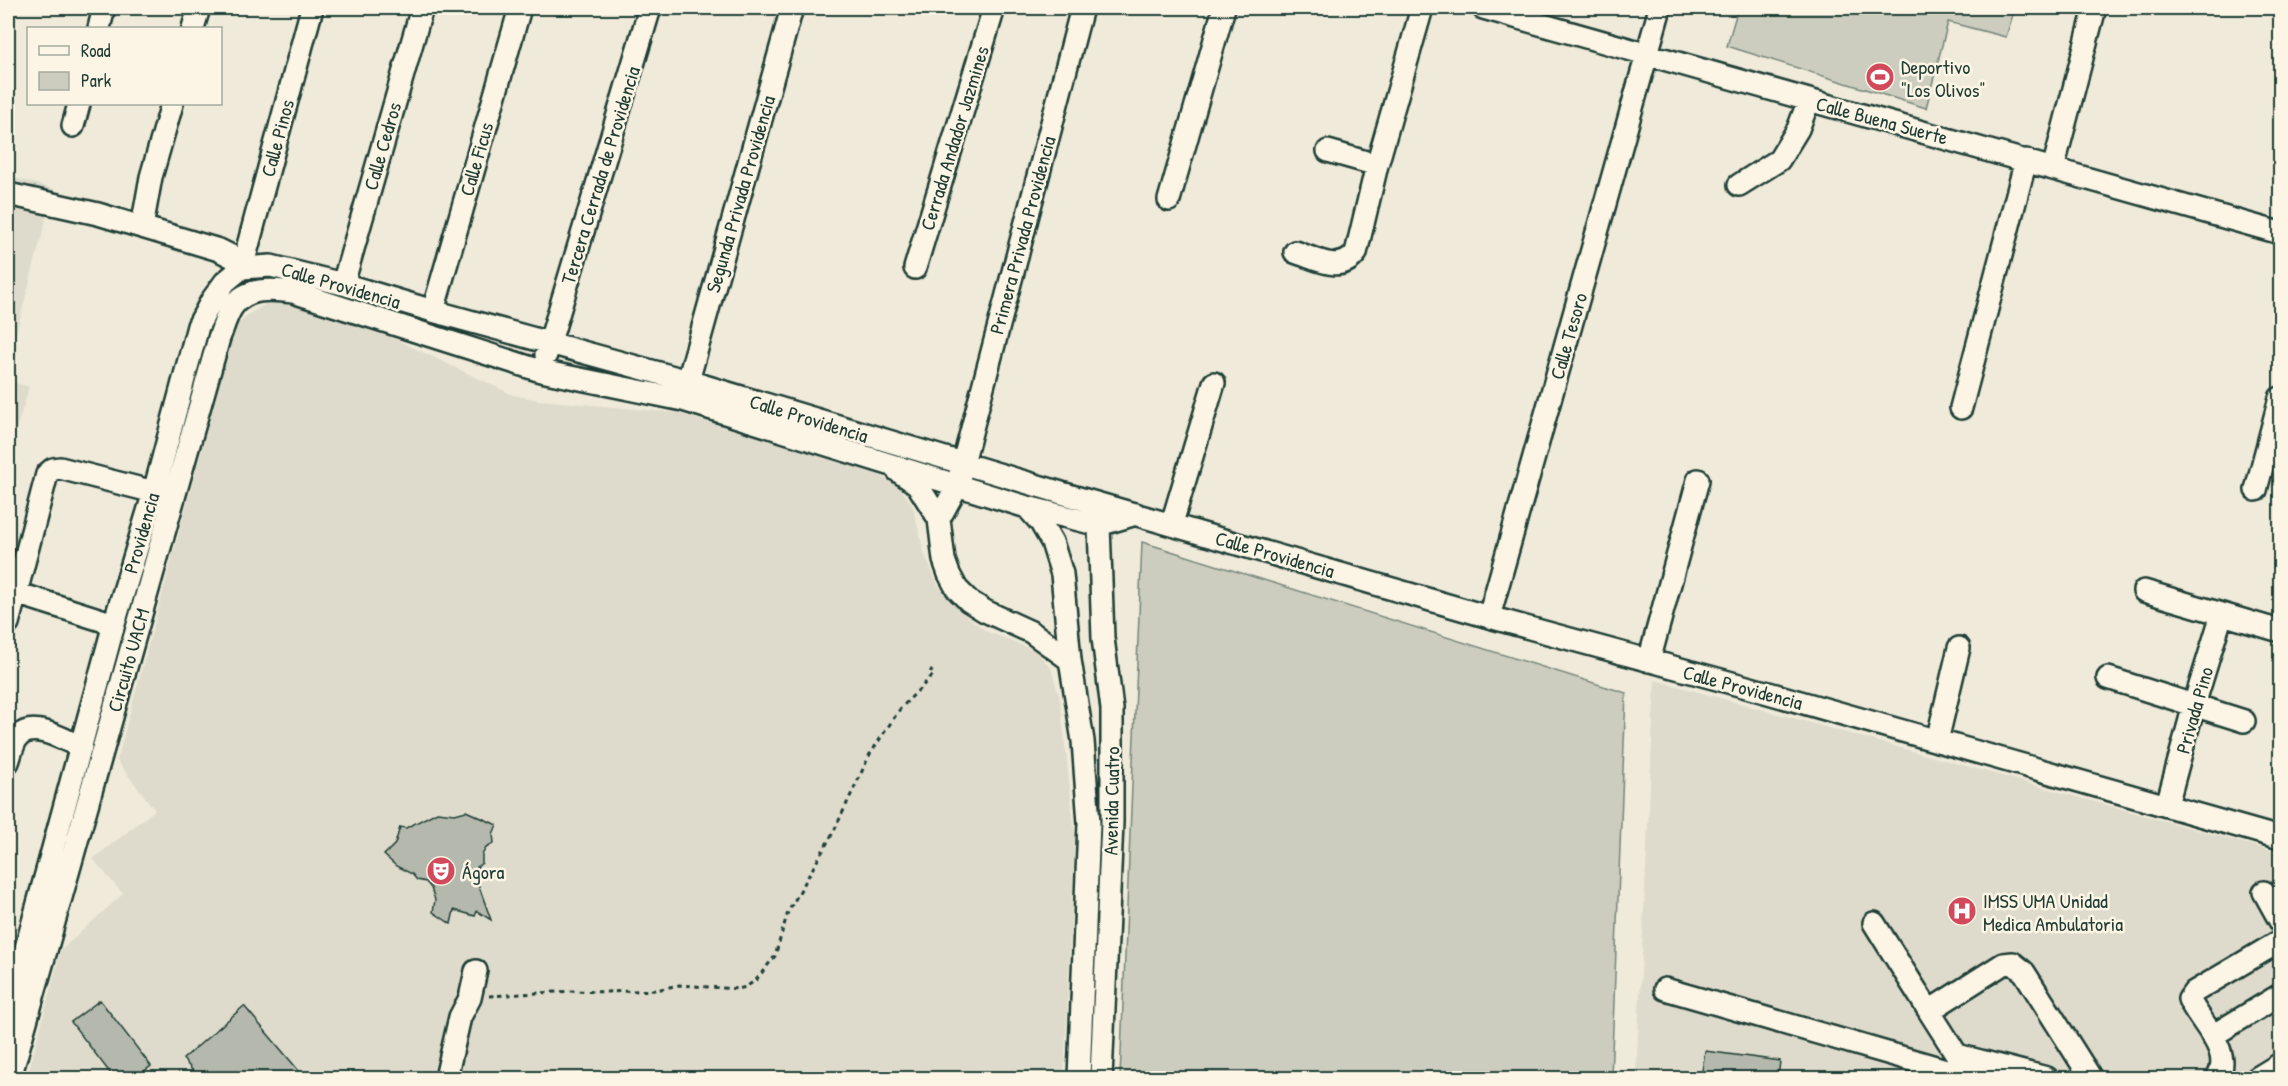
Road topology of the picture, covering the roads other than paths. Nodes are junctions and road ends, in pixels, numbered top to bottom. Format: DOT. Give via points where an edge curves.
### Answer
graph roads {
  1 [pos="104,8"];
  2 [pos="199,8"];
  3 [pos="312,8"];
  4 [pos="422,8"];
  5 [pos="520,8"];
  6 [pos="650,8"];
  7 [pos="792,8"];
  8 [pos="994,8"];
  9 [pos="1082,8"];
  10 [pos="1224,8"];
  11 [pos="1422,8"];
  12 [pos="1483,8"];
  13 [pos="1660,8"];
  14 [pos="2096,8"];
  15 [pos="99,27"];
  16 [pos="193,27"];
  17 [pos="1647,55"];
  18 [pos="1809,100"];
  19 [pos="79,105"];
  20 [pos="172,105"];
  21 [pos="73,126"];
  22 [pos="1328,151"];
  23 [pos="2026,160"];
  24 [pos="1377,165"];
  25 [pos="2053,169"];
  26 [pos="1739,185"];
  27 [pos="8,194"];
  28 [pos="1169,200"];
  29 [pos="142,227"];
  30 [pos="2280,234"];
  31 [pos="1295,252"];
  32 [pos="242,267"];
  33 [pos="915,268"];
  34 [pos="343,284"];
  35 [pos="293,292"];
  36 [pos="433,311"];
  37 [pos="549,343"];
  38 [pos="540,371"];
  39 [pos="687,381"];
  40 [pos="1214,383"];
  41 [pos="2280,398"];
  42 [pos="1961,408"];
  43 [pos="885,462"];
  44 [pos="961,463"];
  45 [pos="1698,480"];
  46 [pos="957,486"];
  47 [pos="2256,490"];
  48 [pos="154,492"];
  49 [pos="1103,504"];
  50 [pos="1027,507"];
  51 [pos="1137,514"];
  52 [pos="939,519"];
  53 [pos="1172,523"];
  54 [pos="1099,525"];
  55 [pos="2144,591"];
  56 [pos="16,593"];
  57 [pos="2222,614"];
  58 [pos="1489,617"];
  59 [pos="8,623"];
  60 [pos="114,624"];
  61 [pos="2280,631"];
  62 [pos="1959,648"];
  63 [pos="1070,660"];
  64 [pos="1649,662"];
  65 [pos="2108,678"];
  66 [pos="2194,705"];
  67 [pos="2244,721"];
  68 [pos="1937,741"];
  69 [pos="81,747"];
  70 [pos="8,762"];
  71 [pos="2167,805"];
  72 [pos="2280,838"];
  73 [pos="2264,892"];
  74 [pos="2280,921"];
  75 [pos="1874,923"];
  76 [pos="2280,941"];
  77 [pos="476,971"];
  78 [pos="1665,989"];
  79 [pos="2280,995"];
  80 [pos="1929,1011"];
  81 [pos="8,1014"];
  82 [pos="2212,1036"];
  83 [pos="2280,1064"];
  84 [pos="10,1078"];
  85 [pos="446,1078"];
  86 [pos="1079,1078"];
  87 [pos="1101,1078"];
  88 [pos="1974,1078"];
  89 [pos="2047,1078"];
  90 [pos="2091,1078"];
  91 [pos="2217,1078"];
  92 [pos="2257,1078"];
  1 -- 15 [label="street"];
  2 -- 16 [label="street"];
  3 -- 32 [label="street, Calle Pinos"];
  4 -- 34 [label="street, Calle Cedros"];
  5 -- 36 [label="street, Calle Ficus"];
  6 -- 37 [label="street, Tercera Cerrada de Providencia"];
  7 -- 39 [label="street, Segunda Privada Providencia"];
  8 -- 33 [label="street, Cerrada Andador Jazmines"];
  9 -- 44 [label="street, Primera Privada Providencia"];
  10 -- 28 [label="street"];
  11 -- 24 [label="street"];
  12 -- 17 [label="street, Calle Buena Suerte"];
  13 -- 17 [label="street, Calle Tesoro"];
  14 -- 25 [label="street"];
  17 -- 18 [label="street, Calle Buena Suerte"];
  17 -- 58 [label="street, Calle Tesoro"];
  18 -- 23 [label="street, Calle Buena Suerte"];
  18 -- 26 [label="street" via="1798,129 1779,160"];
  19 -- 21 [label="street"];
  20 -- 29 [label="street" via="151,177"];
  22 -- 24 [label="street"];
  23 -- 25 [label="street, Calle Buena Suerte"];
  23 -- 42 [label="street"];
  24 -- 31 [label="street" via="1356,253 1349,262 1338,266"];
  25 -- 30 [label="street, Calle Buena Suerte"];
  27 -- 29 [label="street"];
  29 -- 32 [label="street" via="219,250"];
  32 -- 34 [label="street, Calle Providencia" via="272,266"];
  32 -- 48 [label="street, Providencia" via="225,282 198,326"];
  34 -- 36 [label="street, Calle Providencia"];
  35 -- 38 [label="street, Calle Providencia"];
  35 -- 84 [label="street, Circuito UACM" via="269,289 247,294 232,307 219,338"];
  36 -- 37 [label="street, Calle Providencia"];
  37 -- 38 [label="street, Tercera Cerrada de Providencia"];
  37 -- 39 [label="street, Calle Providencia"];
  38 -- 43 [label="street, Calle Providencia" via="682,400"];
  39 -- 44 [label="street, Calle Providencia"];
  40 -- 53 [label="street"];
  41 -- 47 [label="street"];
  43 -- 46 [label="street, Calle Providencia"];
  43 -- 52 [label="street" via="917,484"];
  44 -- 46 [label="street, Primera Privada Providencia"];
  44 -- 49 [label="street, Calle Providencia"];
  45 -- 64 [label="street"];
  46 -- 50 [label="street, Calle Providencia"];
  46 -- 52 [label="street, Primera Privada Providencia"];
  48 -- 56 [label="street" via="53,469 47,474"];
  48 -- 60 [label="street, Providencia"];
  49 -- 51 [label="street, Calle Providencia"];
  49 -- 54 [label="street, Avenida Cuatro"];
  50 -- 54 [label="street, Calle Providencia"];
  50 -- 63 [label="street, Avenida Cuatro" via="1052,542 1062,574"];
  51 -- 53 [label="street, Calle Providencia"];
  51 -- 54 [label="street"];
  52 -- 63 [label="street" via="944,560 957,589 984,611 1031,632"];
  53 -- 58 [label="street, Calle Providencia"];
  54 -- 87 [label="street, Avenida Cuatro" via="1103,638 1112,709"];
  55 -- 57 [label="street"];
  56 -- 59 [label="street"];
  56 -- 60 [label="street"];
  57 -- 61 [label="street"];
  57 -- 66 [label="street, Privada Pino"];
  58 -- 64 [label="street, Calle Providencia"];
  60 -- 69 [label="street, Providencia"];
  62 -- 68 [label="street"];
  63 -- 86 [label="street, Avenida Cuatro" via="1083,741 1089,823"];
  64 -- 68 [label="street, Calle Providencia"];
  65 -- 66 [label="street"];
  66 -- 67 [label="street"];
  66 -- 71 [label="street, Privada Pino"];
  68 -- 71 [label="street, Calle Providencia"];
  69 -- 70 [label="street" via="34,729 17,737"];
  69 -- 81 [label="street, Providencia"];
  71 -- 72 [label="street, Calle Providencia"];
  73 -- 74 [label="street"];
  75 -- 80 [label="street"];
  76 -- 82 [label="street" via="2194,992 2189,999"];
  77 -- 85 [label="street"];
  78 -- 88 [label="street"];
  79 -- 82 [label="street"];
  80 -- 89 [label="street" via="1957,1055"];
  80 -- 90 [label="street" via="2003,964 2013,963 2024,972"];
  82 -- 91 [label="street" via="2222,1057 2222,1071"];
  83 -- 92 [label="street"];
}
